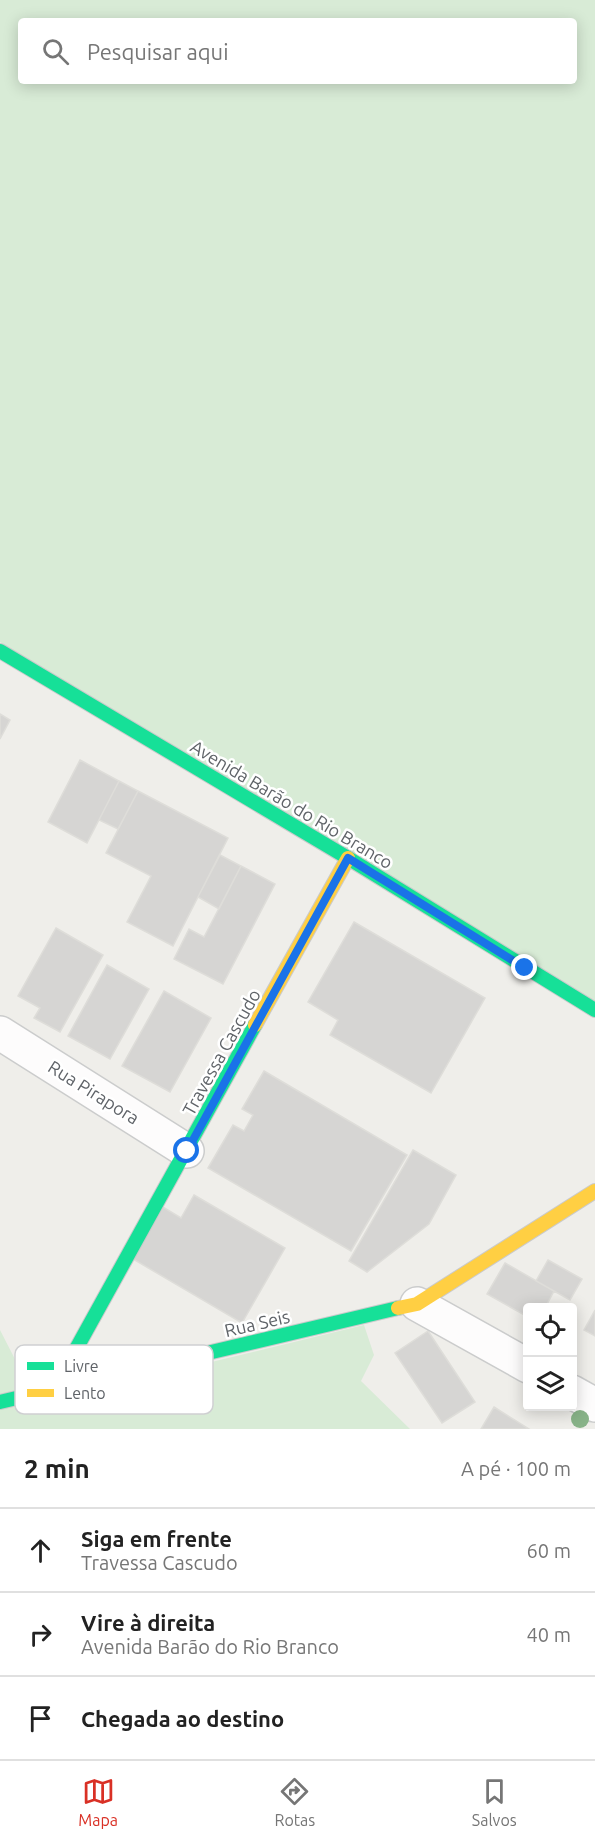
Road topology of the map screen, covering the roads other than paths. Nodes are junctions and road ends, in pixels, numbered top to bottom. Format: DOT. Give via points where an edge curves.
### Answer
graph roads {
  1 [pos="0,651"];
  2 [pos="348,858"];
  3 [pos="595,1010"];
  4 [pos="0,1033"];
  5 [pos="187,1151"];
  6 [pos="595,1191"];
  7 [pos="417,1304"];
  8 [pos="79,1345"];
  9 [pos="213,1352"];
  10 [pos="523,1363"];
  11 [pos="577,1394"];
  12 [pos="15,1398"];
  13 [pos="0,1402"];
  14 [pos="595,1405"];
  1 -- 2 [label="street, Avenida Barão do Rio Branco"];
  2 -- 3 [label="street, Avenida Barão do Rio Branco"];
  2 -- 5 [label="street, Travessa Cascudo"];
  4 -- 5 [label="street, Rua Pirapora"];
  5 -- 8 [label="street, Travessa Cascudo"];
  6 -- 7 [label="street, Rua Seis"];
  7 -- 9 [label="street, Rua Seis"];
  7 -- 10 [label="street"];
  11 -- 14 [label="street"];
  12 -- 13 [label="street, Rua Seis"];
}
